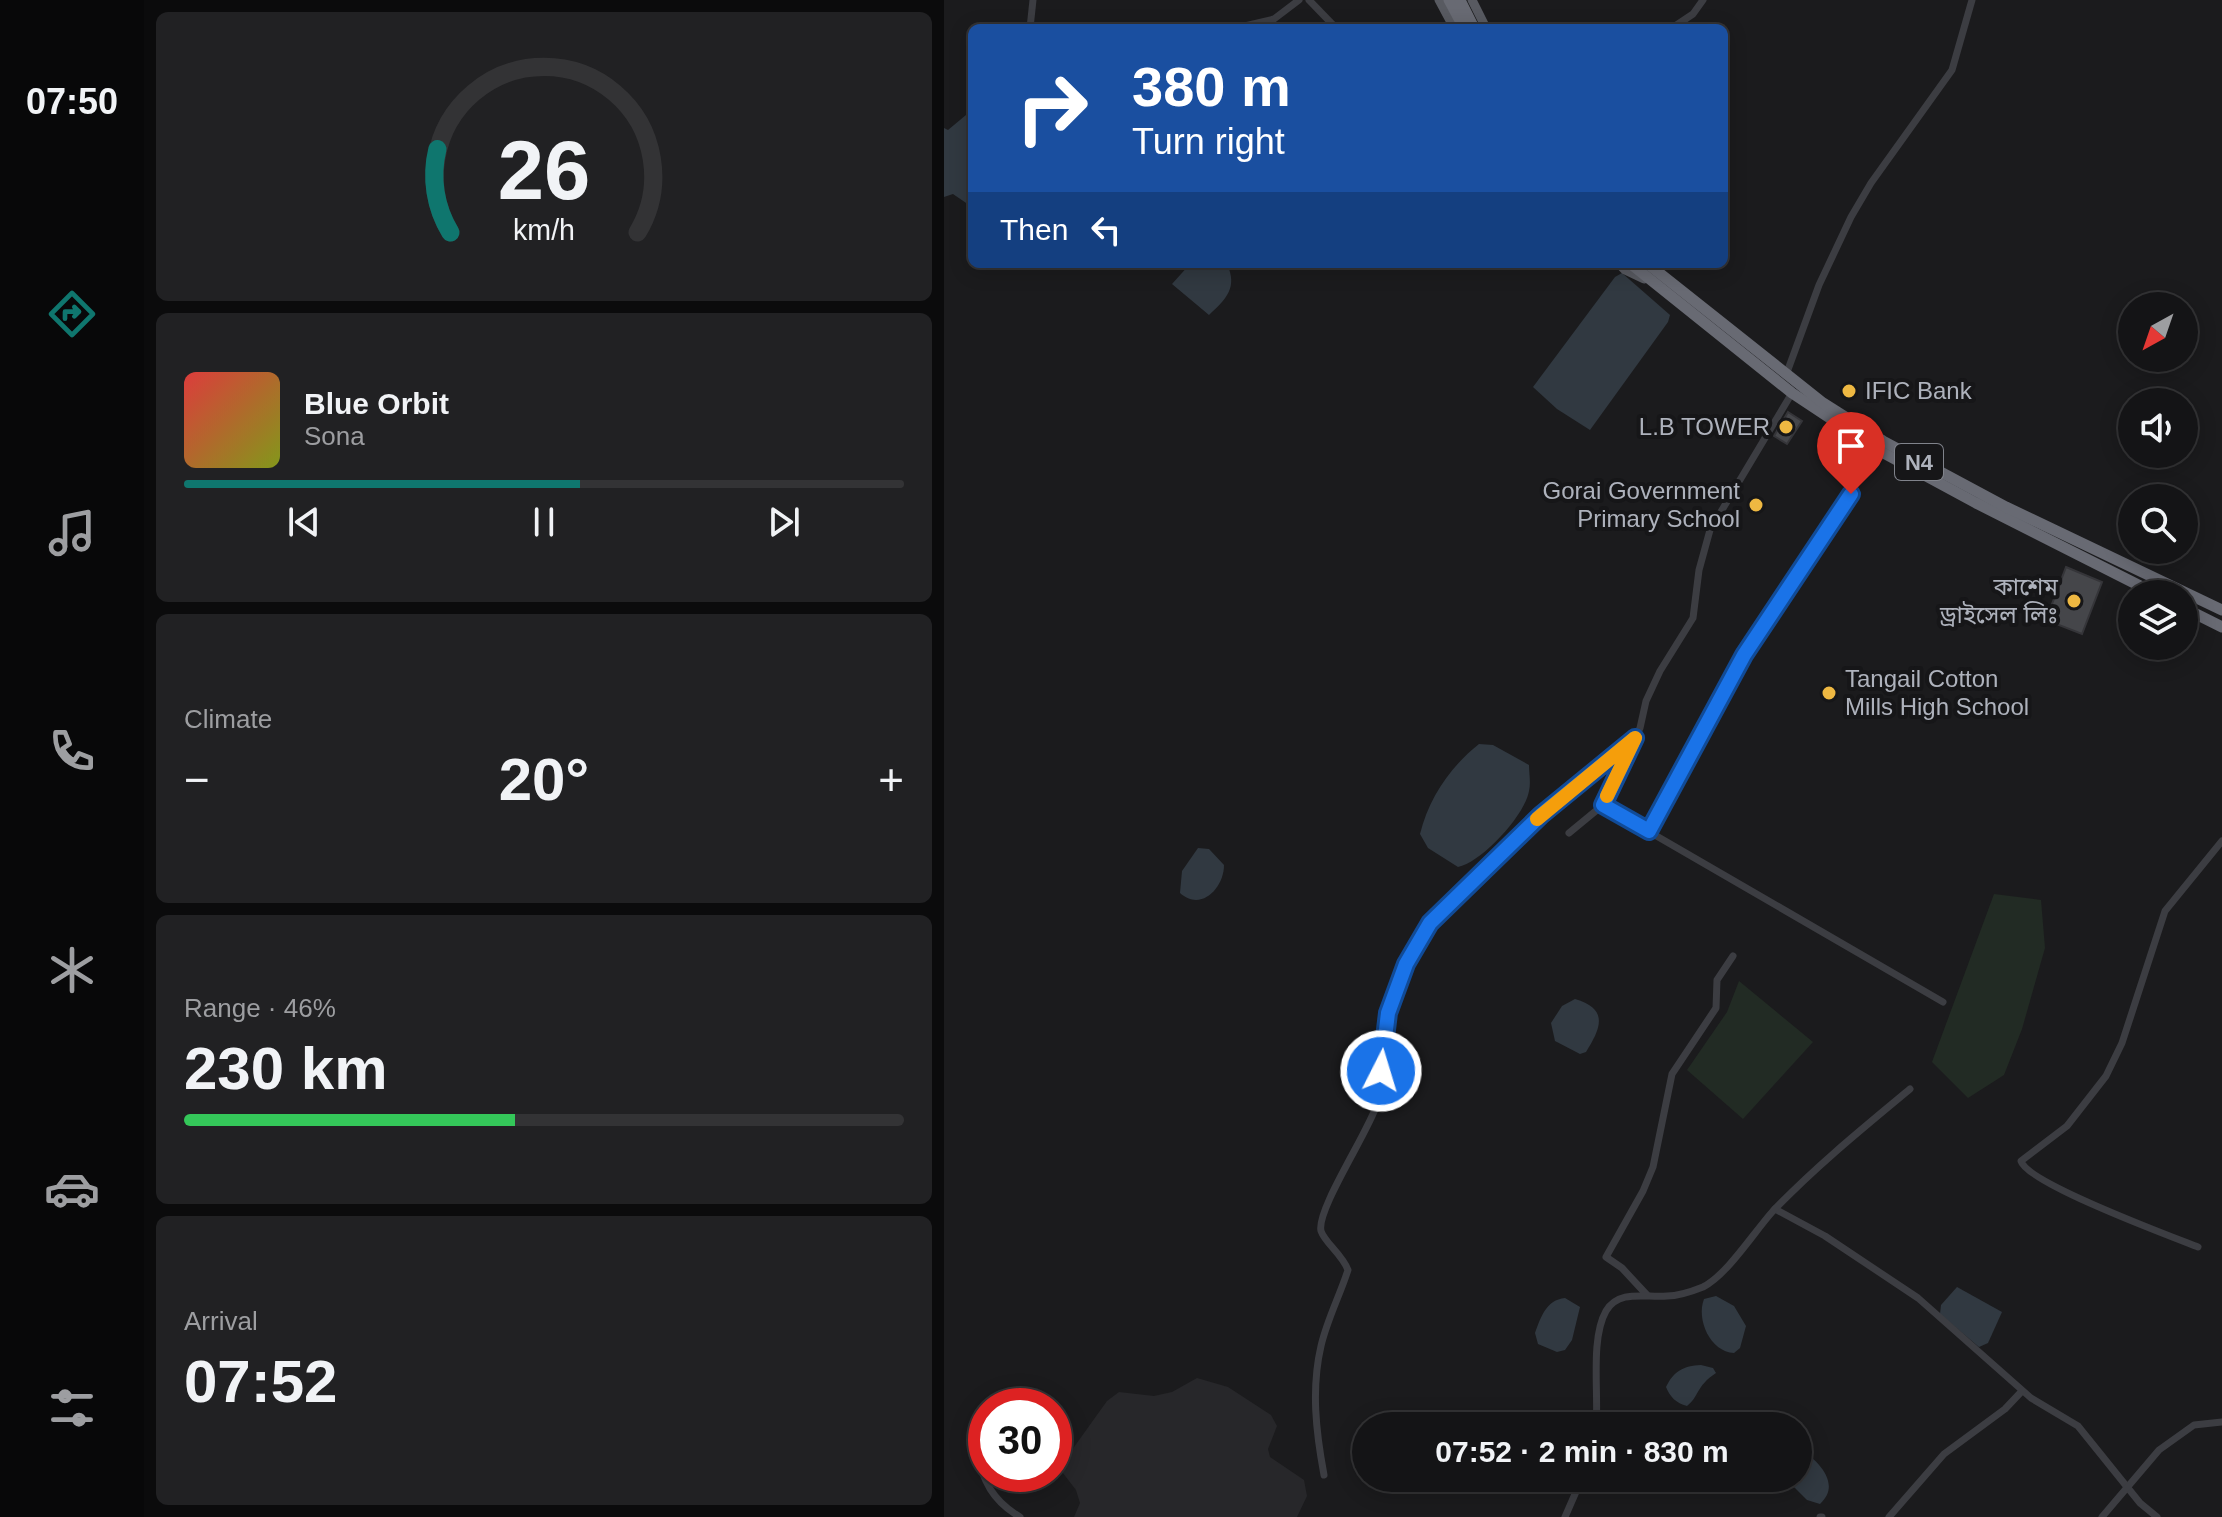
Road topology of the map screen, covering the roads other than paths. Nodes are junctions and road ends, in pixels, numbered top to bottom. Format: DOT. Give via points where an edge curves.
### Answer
graph roads {
  1 [pos="1033,0"];
  2 [pos="1299,0"];
  3 [pos="1309,0"];
  4 [pos="1439,0"];
  5 [pos="1449,0"];
  6 [pos="1460,0"];
  7 [pos="1472,0"];
  8 [pos="1703,0"];
  9 [pos="1972,0"];
  10 [pos="1030,24"];
  11 [pos="1253,24"];
  12 [pos="1332,24"];
  13 [pos="1452,24"];
  14 [pos="1462,24"];
  15 [pos="1472,24"];
  16 [pos="1484,24"];
  17 [pos="1678,24"];
  18 [pos="1623,268"];
  19 [pos="1651,270"];
  20 [pos="1786,375"];
  21 [pos="1792,393"];
  22 [pos="1878,450"];
  23 [pos="2129,580"];
  24 [pos="2153,580"];
  25 [pos="2198,600"];
  26 [pos="2222,610"];
  27 [pos="2198,615"];
  28 [pos="2222,627"];
  29 [pos="1635,738"];
  30 [pos="1603,805"];
  31 [pos="1649,831"];
  32 [pos="1569,833"];
  33 [pos="2222,841"];
  34 [pos="1733,956"];
  35 [pos="1943,1002"];
  36 [pos="1910,1089"];
  37 [pos="1775,1209"];
  38 [pos="2198,1247"];
  39 [pos="1648,1295"];
  40 [pos="2022,1391"];
  41 [pos="1596,1412"];
  42 [pos="2222,1422"];
  43 [pos="1324,1475"];
  44 [pos="2127,1488"];
  45 [pos="991,1492"];
  46 [pos="1576,1492"];
  47 [pos="1020,1517"];
  48 [pos="1565,1517"];
  49 [pos="1889,1517"];
  50 [pos="2102,1517"];
  51 [pos="2157,1517"];
  1 -- 10 [label="street"];
  2 -- 11 [label="street" via="1274,19"];
  3 -- 12 [label="street"];
  4 -- 13 [label="main road"];
  5 -- 14 [label="highway"];
  6 -- 15 [label="highway"];
  7 -- 16 [label="main road"];
  8 -- 17 [label="street"];
  9 -- 20 [label="street" via="1952,70 1851,217"];
  18 -- 19 [label="main road"];
  19 -- 20 [label="highway, N4"];
  19 -- 21 [label="highway, N4"];
  20 -- 24 [label="highway, N4" via="1943,476"];
  21 -- 22 [label="highway, N4"];
  21 -- 29 [label="street" via="1710,530 1693,618 1660,671"];
  22 -- 23 [label="highway, N4"];
  22 -- 31 [label="street" via="1744,655"];
  25 -- 26 [label="highway, N4"];
  27 -- 28 [label="highway"];
  29 -- 30 [label="street"];
  29 -- 43 [label="street" via="1541,815 1456,895 1430,923 1406,964 1388,1013 1379,1100 1320,1224 1348,1270 1321,1344 1315,1388"];
  30 -- 31 [label="street"];
  30 -- 32 [label="street"];
  31 -- 35 [label="street"];
  33 -- 38 [label="street" via="2165,911 2106,1076 2067,1126 2021,1161 2027,1170 2083,1200"];
  34 -- 39 [label="street" via="1717,980 1716,1008 1672,1074 1653,1167 1606,1257"];
  36 -- 37 [label="street"];
  37 -- 39 [label="street" via="1704,1286 1669,1296"];
  37 -- 40 [label="street" via="1918,1298"];
  39 -- 41 [label="street" via="1613,1302 1604,1313 1595,1369"];
  40 -- 44 [label="street" via="2078,1426"];
  40 -- 49 [label="street" via="1944,1454"];
  42 -- 44 [label="street" via="2183,1431"];
  44 -- 50 [label="street"];
  44 -- 51 [label="street"];
  45 -- 47 [label="street"];
  46 -- 48 [label="street"];
}
